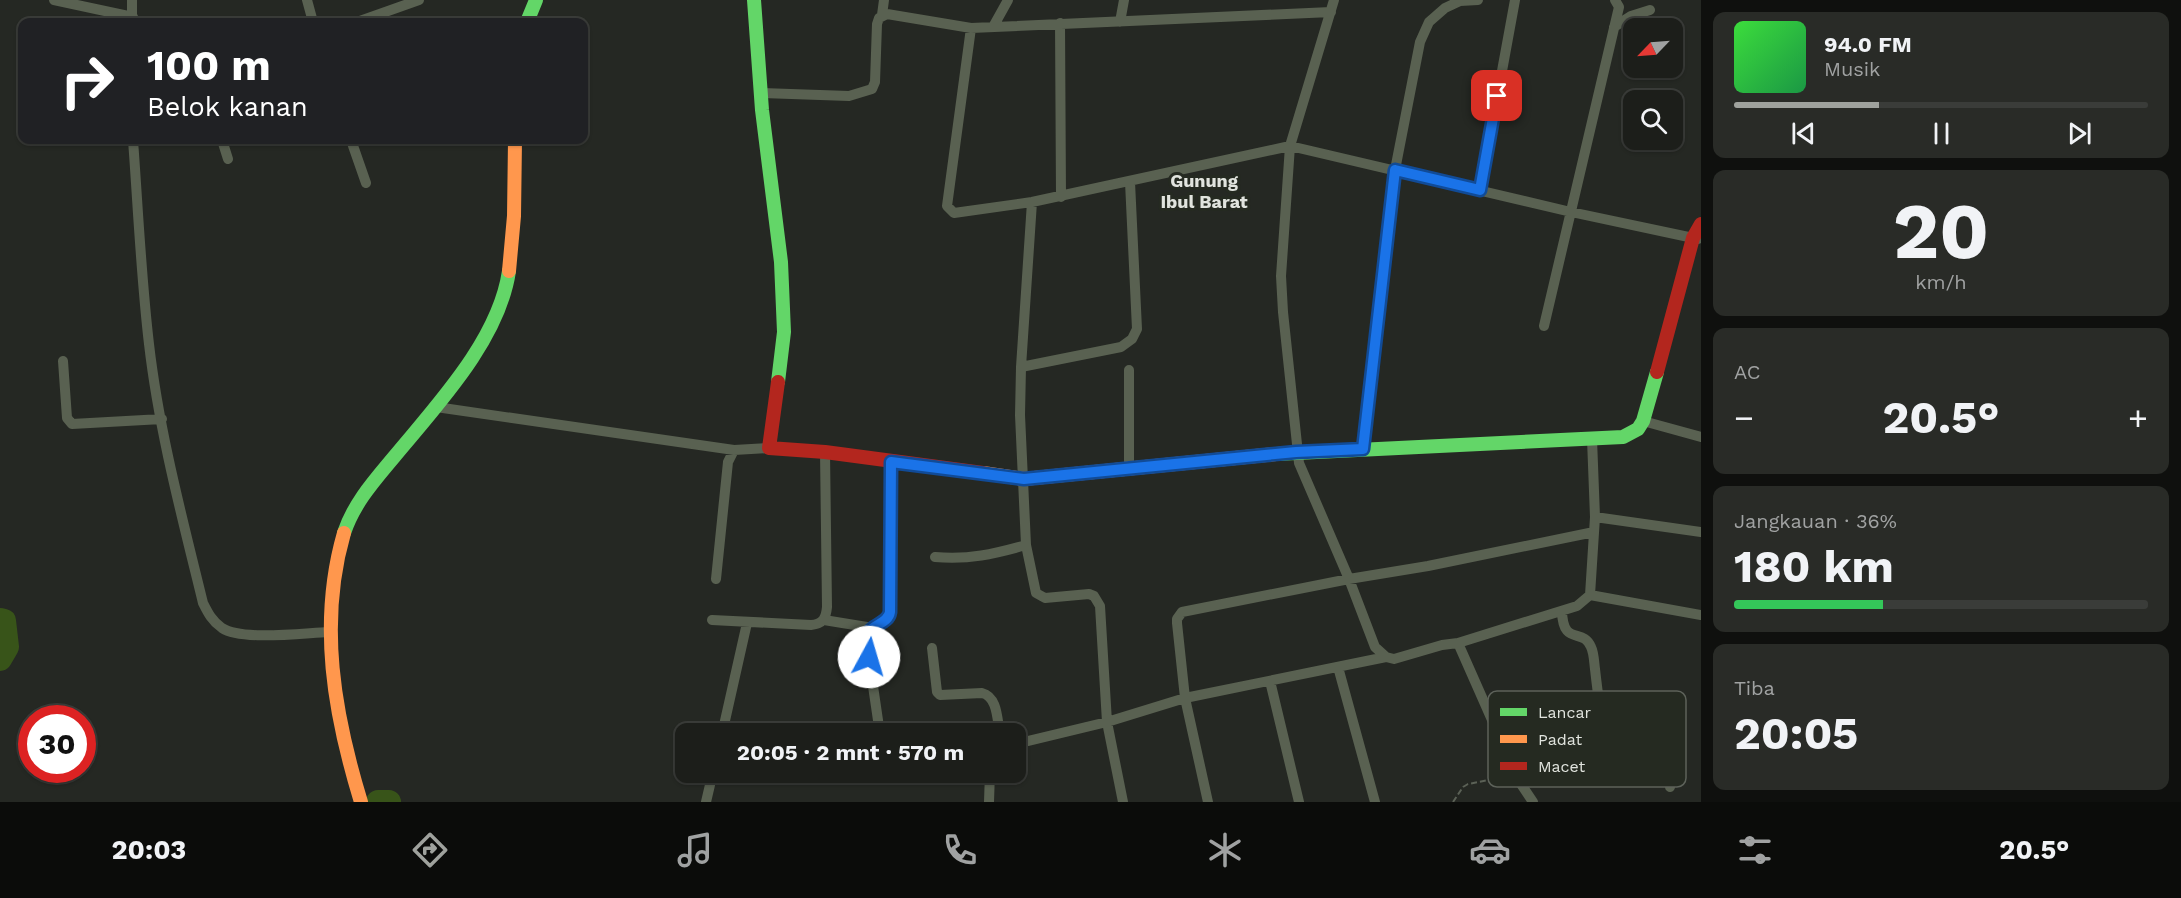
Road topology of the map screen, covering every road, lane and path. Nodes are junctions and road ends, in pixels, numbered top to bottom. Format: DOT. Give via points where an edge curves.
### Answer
graph roads {
  1 [pos="54,0"];
  2 [pos="132,0"];
  3 [pos="307,0"];
  4 [pos="419,0"];
  5 [pos="536,0"];
  6 [pos="754,0"];
  7 [pos="884,0"];
  8 [pos="1008,0"];
  9 [pos="1124,0"];
  10 [pos="1334,0"];
  11 [pos="1478,0"];
  12 [pos="1515,0"];
  13 [pos="1615,0"];
  14 [pos="1650,10"];
  15 [pos="1331,12"];
  16 [pos="882,15"];
  17 [pos="124,18"];
  18 [pos="132,18"];
  19 [pos="312,18"];
  20 [pos="368,18"];
  21 [pos="529,18"];
  22 [pos="1120,22"];
  23 [pos="1060,24"];
  24 [pos="993,27"];
  25 [pos="1614,27"];
  26 [pos="971,28"];
  27 [pos="760,93"];
  28 [pos="133,144"];
  29 [pos="223,144"];
  30 [pos="352,144"];
  31 [pos="515,144"];
  32 [pos="1290,146"];
  33 [pos="228,159"];
  34 [pos="1395,170"];
  35 [pos="1130,182"];
  36 [pos="366,183"];
  37 [pos="1480,190"];
  38 [pos="1060,196"];
  39 [pos="1032,202"];
  40 [pos="1571,212"];
  41 [pos="1701,224"];
  42 [pos="1697,239"];
  43 [pos="1544,326"];
  44 [pos="63,361"];
  45 [pos="1021,367"];
  46 [pos="1129,370"];
  47 [pos="436,407"];
  48 [pos="162,420"];
  49 [pos="1643,421"];
  50 [pos="1701,437"];
  51 [pos="1592,438"];
  52 [pos="769,448"];
  53 [pos="1363,449"];
  54 [pos="734,450"];
  55 [pos="825,452"];
  56 [pos="1296,452"];
  57 [pos="891,462"];
  58 [pos="1129,469"];
  59 [pos="1024,479"];
  60 [pos="1595,517"];
  61 [pos="1594,531"];
  62 [pos="1701,532"];
  63 [pos="1026,545"];
  64 [pos="935,557"];
  65 [pos="716,579"];
  66 [pos="1349,579"];
  67 [pos="1590,596"];
  68 [pos="1562,611"];
  69 [pos="1701,615"];
  70 [pos="712,620"];
  71 [pos="824,620"];
  72 [pos="747,623"];
  73 [pos="873,628"];
  74 [pos="328,632"];
  75 [pos="1458,643"];
  76 [pos="932,648"];
  77 [pos="1386,657"];
  78 [pos="1338,667"];
  79 [pos="1270,681"];
  80 [pos="1597,691"];
  81 [pos="1185,698"];
  82 [pos="1488,712"];
  83 [pos="1107,722"];
  84 [pos="724,723"];
  85 [pos="878,723"];
  86 [pos="998,723"];
  87 [pos="1026,742"];
  88 [pos="1488,780"];
  89 [pos="710,783"];
  90 [pos="990,783"];
  91 [pos="359,798"];
  92 [pos="706,802"];
  93 [pos="989,802"];
  94 [pos="1123,802"];
  95 [pos="1208,802"];
  96 [pos="1299,802"];
  97 [pos="1375,802"];
  98 [pos="1453,802"];
  1 -- 17 [label="street"];
  2 -- 18 [label="street"];
  3 -- 19 [label="street"];
  4 -- 20 [label="street"];
  5 -- 21 [label="street"];
  6 -- 27 [label="street"];
  7 -- 16 [label="street"];
  8 -- 24 [label="street"];
  9 -- 22 [label="street"];
  10 -- 15 [label="street"];
  11 -- 34 [label="street" via="1460,1 1445,8 1426,26"];
  12 -- 37 [label="street"];
  13 -- 25 [label="street" via="1619,7"];
  14 -- 25 [label="street"];
  15 -- 22 [label="street"];
  15 -- 32 [label="street"];
  16 -- 26 [label="street"];
  16 -- 27 [label="street" via="877,24 872,89 849,96"];
  22 -- 23 [label="street"];
  23 -- 24 [label="street"];
  23 -- 38 [label="street"];
  24 -- 26 [label="street"];
  25 -- 40 [label="street"];
  26 -- 39 [label="street" via="947,206 959,213"];
  27 -- 52 [label="street" via="784,312"];
  28 -- 48 [label="street" via="149,343"];
  29 -- 33 [label="street"];
  30 -- 36 [label="street"];
  31 -- 47 [label="street" via="515,205 506,288 471,359"];
  32 -- 34 [label="street"];
  32 -- 35 [label="street"];
  32 -- 56 [label="street" via="1281,276"];
  34 -- 37 [label="street"];
  34 -- 53 [label="street"];
  35 -- 38 [label="street"];
  35 -- 45 [label="street" via="1137,328 1132,339 1121,347"];
  37 -- 40 [label="street"];
  38 -- 39 [label="street"];
  39 -- 45 [label="street"];
  40 -- 42 [label="street"];
  40 -- 43 [label="street"];
  41 -- 42 [label="street"];
  42 -- 49 [label="street"];
  44 -- 48 [label="street" via="67,418 72,424"];
  45 -- 59 [label="street"];
  46 -- 58 [label="street"];
  47 -- 54 [label="street"];
  47 -- 74 [label="street" via="362,495 347,520 332,582"];
  48 -- 74 [label="street" via="174,486 210,618 240,635"];
  49 -- 50 [label="street"];
  49 -- 51 [label="street" via="1638,429 1623,437"];
  51 -- 53 [label="street"];
  51 -- 60 [label="street"];
  52 -- 54 [label="street"];
  52 -- 55 [label="street"];
  53 -- 56 [label="street"];
  54 -- 65 [label="street" via="728,462"];
  55 -- 57 [label="street"];
  55 -- 71 [label="street"];
  56 -- 58 [label="street"];
  56 -- 66 [label="street"];
  57 -- 59 [label="street"];
  57 -- 73 [label="street" via="890,612 885,621"];
  58 -- 59 [label="street"];
  59 -- 63 [label="street"];
  60 -- 61 [label="street"];
  60 -- 62 [label="street"];
  61 -- 66 [label="street"];
  61 -- 67 [label="street"];
  63 -- 64 [label="street" via="995,555"];
  63 -- 83 [label="street" via="1034,589 1040,597 1089,594 1100,606"];
  66 -- 77 [label="street" via="1375,647"];
  66 -- 81 [label="street" via="1182,612 1177,623"];
  67 -- 68 [label="street"];
  67 -- 69 [label="street"];
  68 -- 75 [label="street"];
  68 -- 80 [label="street" via="1567,631 1591,646"];
  70 -- 72 [label="street"];
  71 -- 72 [label="street" via="811,625"];
  71 -- 73 [label="street"];
  72 -- 84 [label="street"];
  73 -- 85 [label="street" via="866,638"];
  74 -- 91 [label="street" via="339,718"];
  75 -- 77 [label="street" via="1394,659"];
  75 -- 82 [label="street"];
  76 -- 86 [label="street" via="937,692 989,694"];
  77 -- 78 [label="street"];
  78 -- 79 [label="street"];
  78 -- 97 [label="street"];
  79 -- 81 [label="street"];
  79 -- 96 [label="street"];
  81 -- 83 [label="street"];
  81 -- 95 [label="street"];
  83 -- 87 [label="street"];
  83 -- 94 [label="street"];
  88 -- 98 [label="path" via="1468,784"];
  89 -- 92 [label="street"];
  90 -- 93 [label="street"];
}
